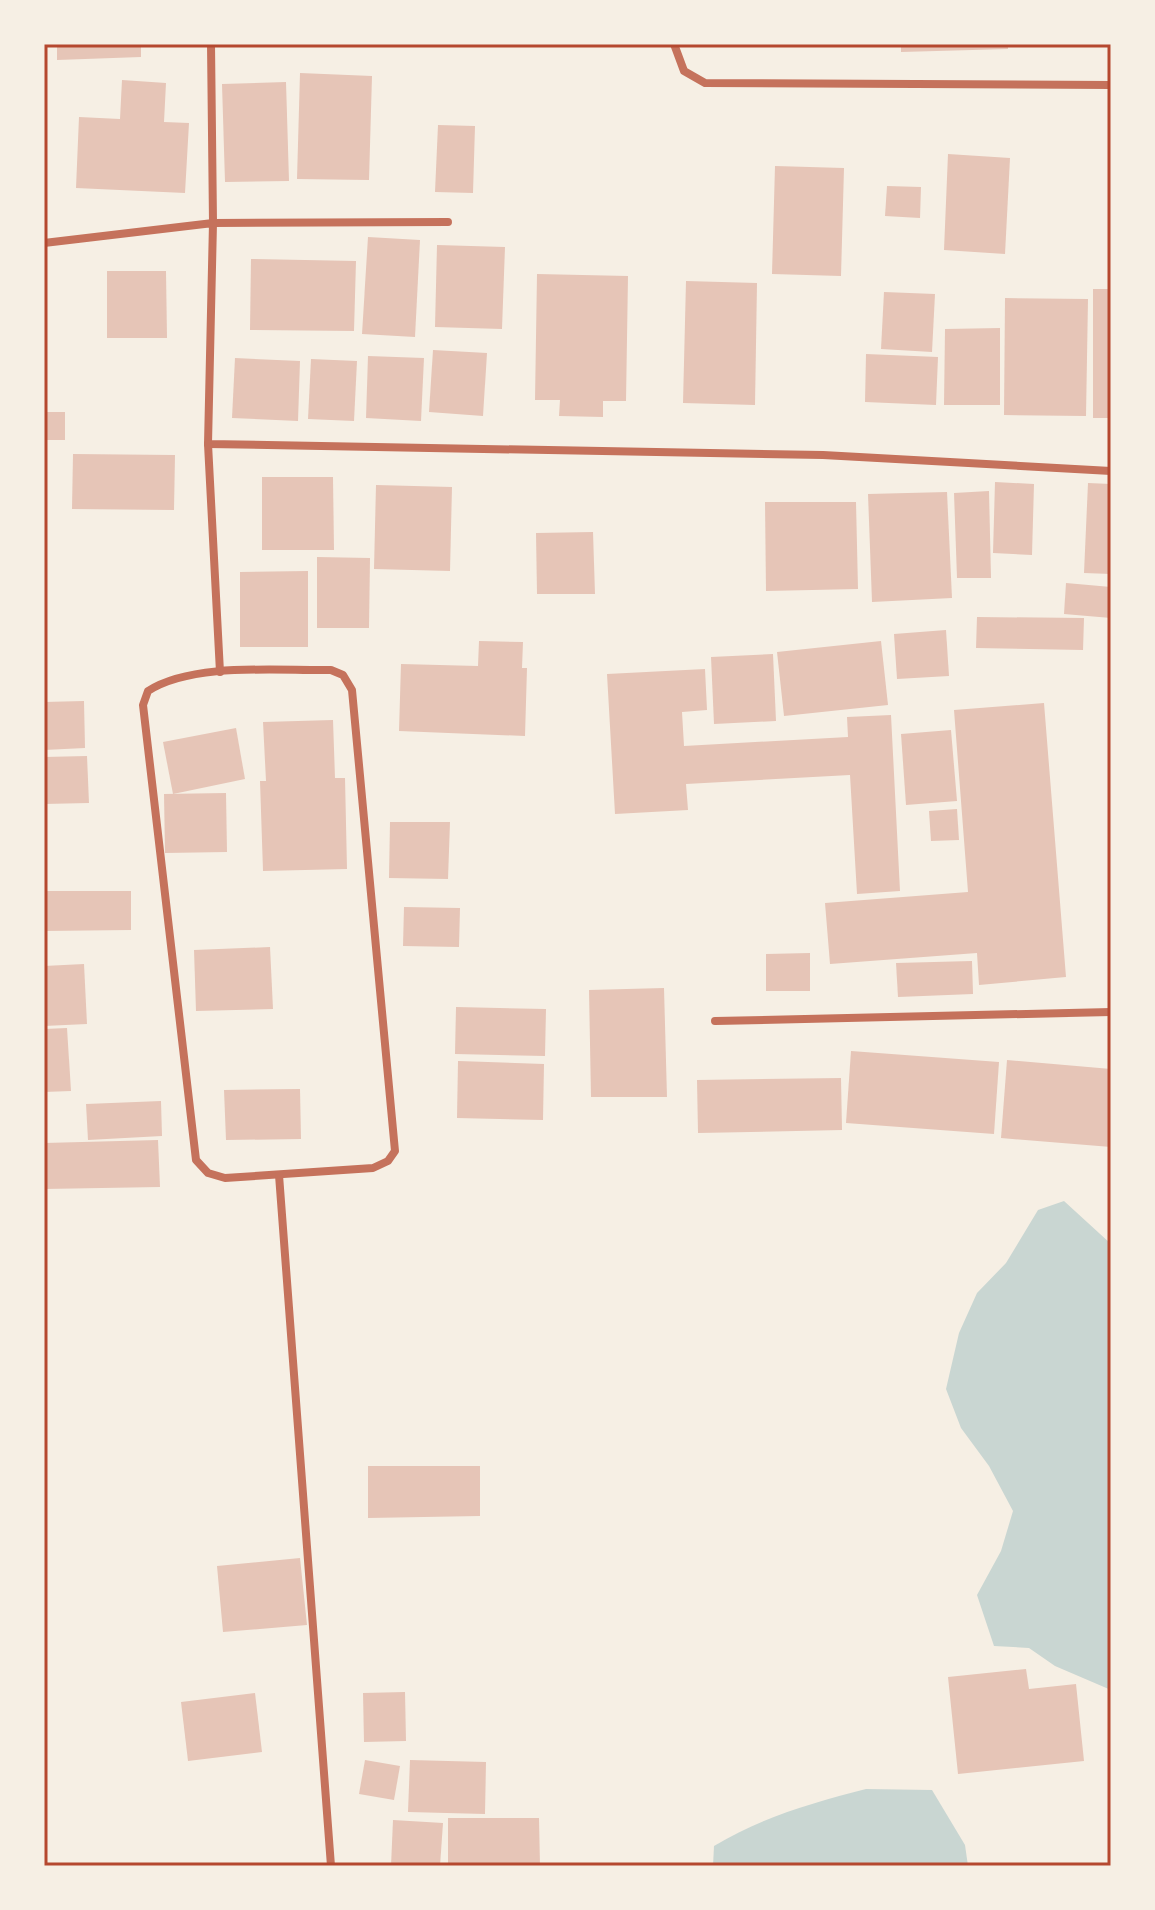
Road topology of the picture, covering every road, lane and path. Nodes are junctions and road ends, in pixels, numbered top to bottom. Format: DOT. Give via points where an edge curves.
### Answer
graph roads {
  1 [pos="211,44"];
  2 [pos="674,44"];
  3 [pos="1111,85"];
  4 [pos="448,222"];
  5 [pos="213,223"];
  6 [pos="44,243"];
  7 [pos="208,444"];
  8 [pos="1111,471"];
  9 [pos="220,672"];
  10 [pos="1111,1012"];
  11 [pos="715,1021"];
  12 [pos="279,1175"];
  13 [pos="331,1866"];
  1 -- 5 [label="street"];
  2 -- 3 [label="street" via="684,71 705,83"];
  4 -- 5 [label="street"];
  5 -- 6 [label="street"];
  5 -- 7 [label="street"];
  7 -- 8 [label="street" via="823,455"];
  7 -- 9 [label="street"];
  9 -- 12 [label="street" via="162,682 148,691 143,705 196,1160 208,1173 225,1178"];
  9 -- 12 [label="street" via="331,670 343,675 352,690 395,1151 373,1168"];
  10 -- 11 [label="street"];
  12 -- 13 [label="street"];
}
